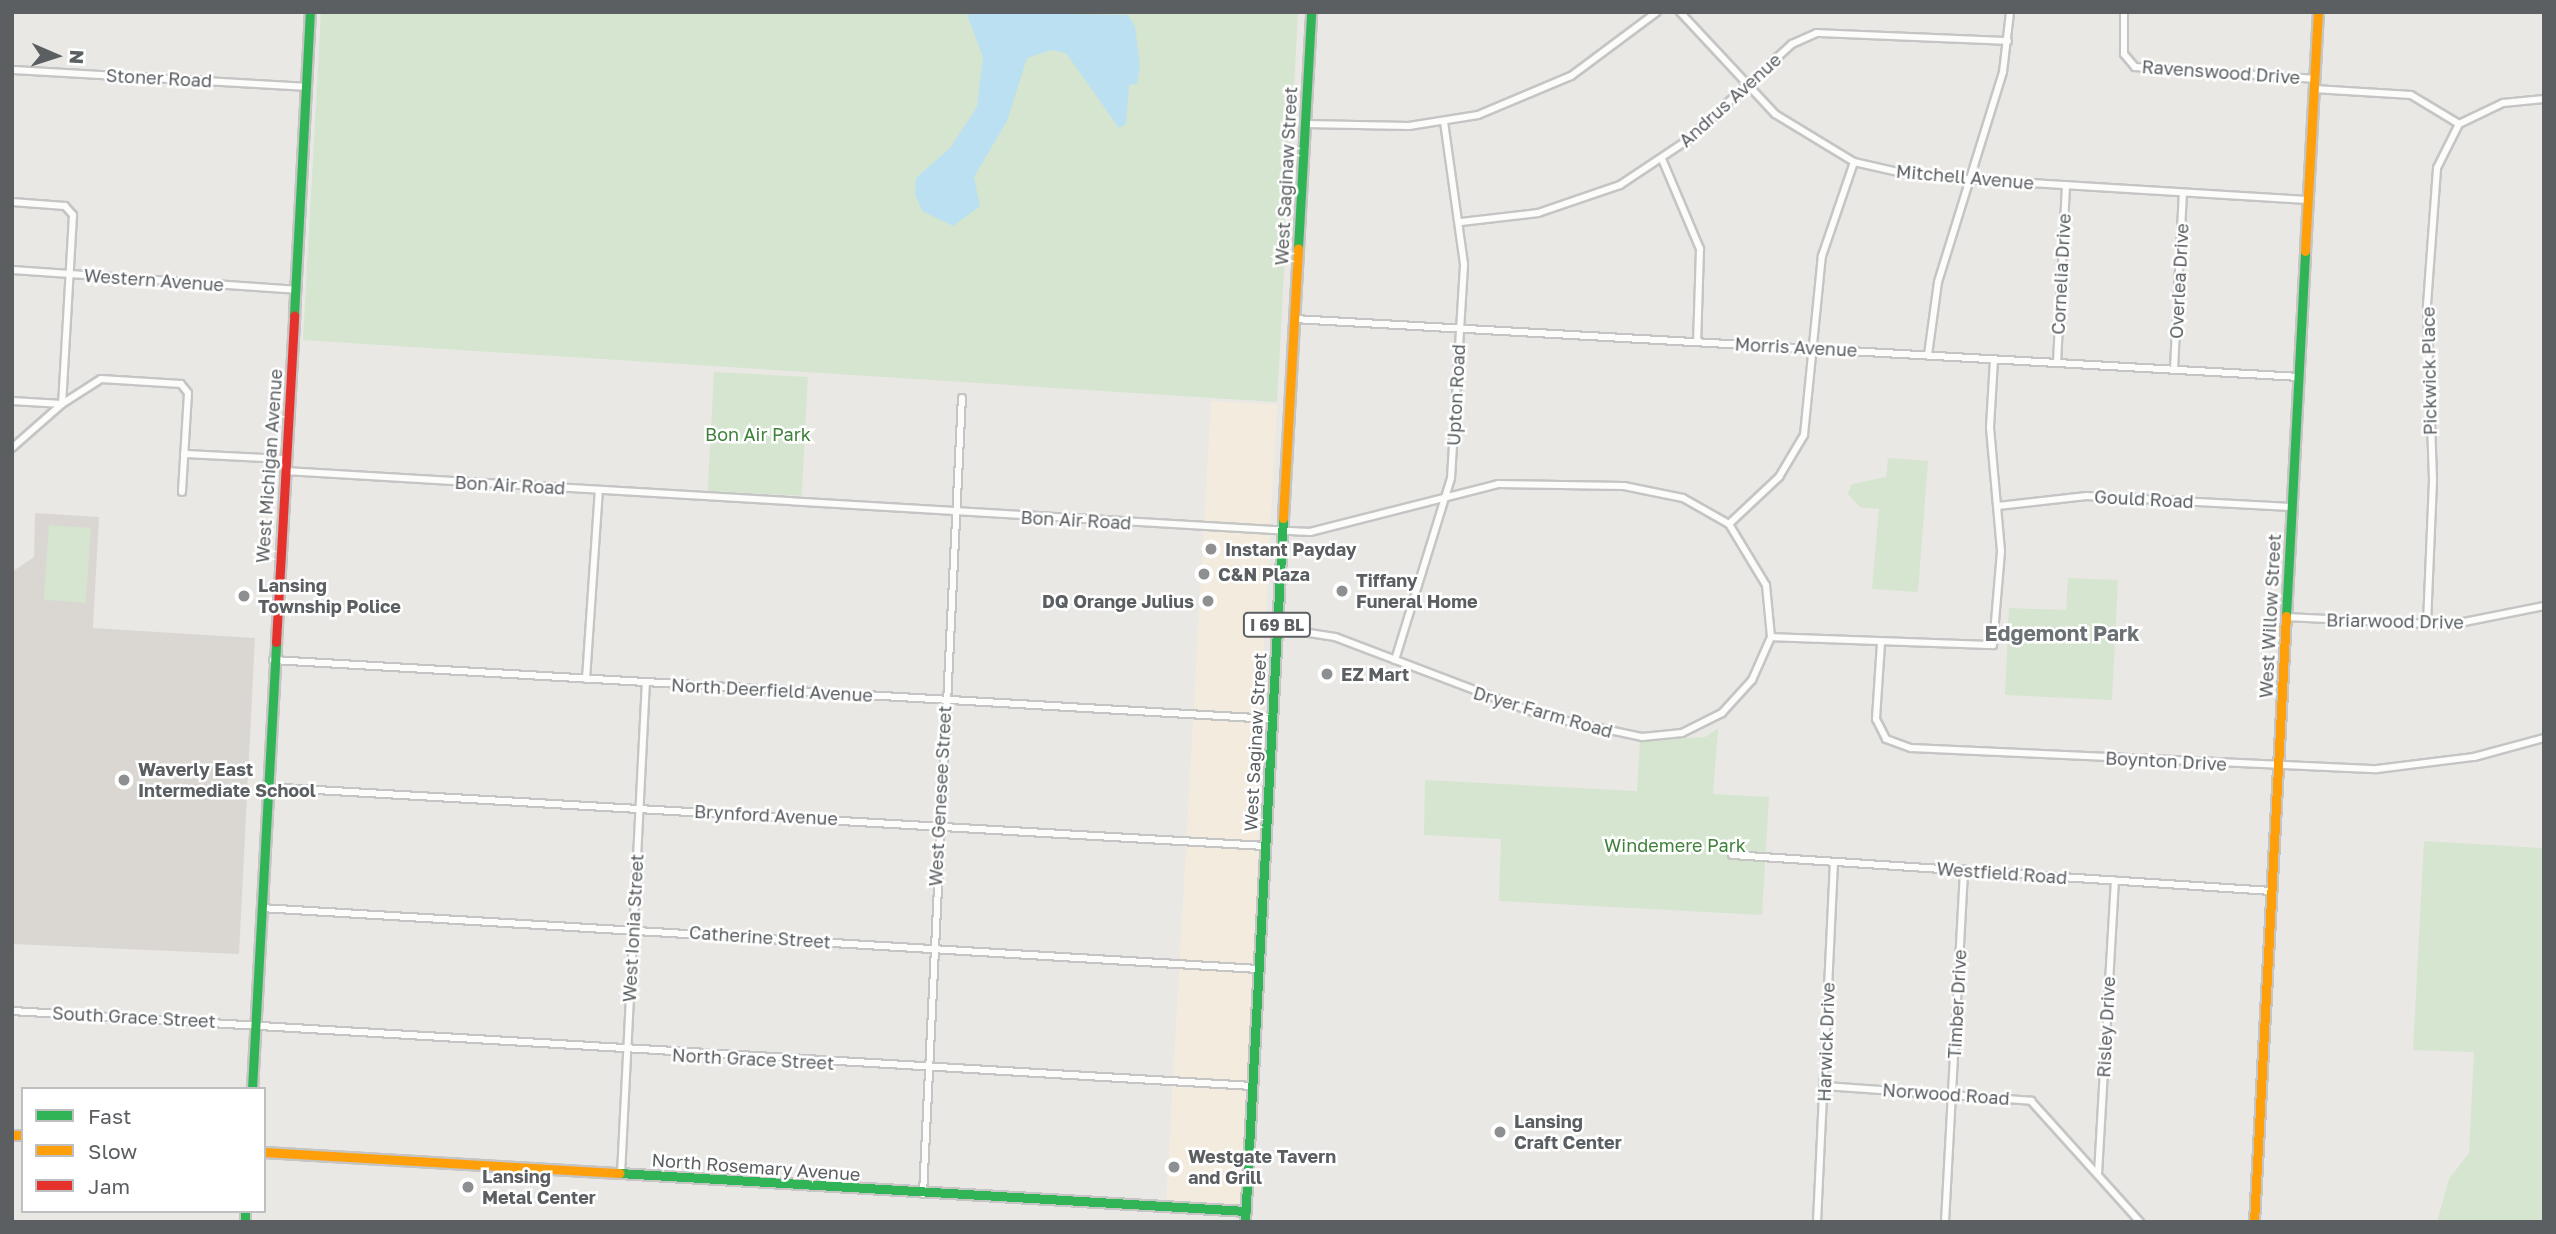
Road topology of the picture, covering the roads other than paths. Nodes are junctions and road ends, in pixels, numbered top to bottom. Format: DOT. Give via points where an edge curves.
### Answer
graph roads {
  1 [pos="310,12"];
  2 [pos="1311,12"];
  3 [pos="1657,12"];
  4 [pos="1680,12"];
  5 [pos="2010,12"];
  6 [pos="2124,12"];
  7 [pos="2318,12"];
  8 [pos="2008,41"];
  9 [pos="12,70"];
  10 [pos="1746,84"];
  11 [pos="2314,84"];
  12 [pos="306,87"];
  13 [pos="2544,99"];
  14 [pos="1444,122"];
  15 [pos="1305,124"];
  16 [pos="2459,124"];
  17 [pos="1662,159"];
  18 [pos="1854,162"];
  19 [pos="1970,179"];
  20 [pos="2066,185"];
  21 [pos="2183,192"];
  22 [pos="2308,200"];
  23 [pos="12,202"];
  24 [pos="1461,222"];
  25 [pos="12,270"];
  26 [pos="69,274"];
  27 [pos="296,290"];
  28 [pos="1294,319"];
  29 [pos="1460,328"];
  30 [pos="1698,342"];
  31 [pos="1811,348"];
  32 [pos="1928,355"];
  33 [pos="1994,359"];
  34 [pos="2057,363"];
  35 [pos="2174,369"];
  36 [pos="2298,377"];
  37 [pos="962,398"];
  38 [pos="12,401"];
  39 [pos="62,404"];
  40 [pos="12,448"];
  41 [pos="184,454"];
  42 [pos="286,459"];
  43 [pos="285,471"];
  44 [pos="599,490"];
  45 [pos="182,492"];
  46 [pos="1447,495"];
  47 [pos="1998,506"];
  48 [pos="2291,507"];
  49 [pos="955,513"];
  50 [pos="1729,524"];
  51 [pos="1283,530"];
  52 [pos="2544,606"];
  53 [pos="2286,617"];
  54 [pos="2427,624"];
  55 [pos="1277,628"];
  56 [pos="1771,637"];
  57 [pos="1881,643"];
  58 [pos="273,660"];
  59 [pos="1395,660"];
  60 [pos="586,679"];
  61 [pos="646,683"];
  62 [pos="945,699"];
  63 [pos="1272,719"];
  64 [pos="2544,737"];
  65 [pos="2278,767"];
  66 [pos="267,787"];
  67 [pos="639,807"];
  68 [pos="938,826"];
  69 [pos="1265,846"];
  70 [pos="1732,855"];
  71 [pos="1834,862"];
  72 [pos="1964,870"];
  73 [pos="2115,880"];
  74 [pos="2271,891"];
  75 [pos="261,908"];
  76 [pos="633,929"];
  77 [pos="932,947"];
  78 [pos="1258,969"];
  79 [pos="12,1011"];
  80 [pos="255,1024"];
  81 [pos="626,1052"];
  82 [pos="926,1070"];
  83 [pos="1252,1086"];
  84 [pos="1824,1086"];
  85 [pos="252,1087"];
  86 [pos="1952,1094"];
  87 [pos="266,1152"];
  88 [pos="621,1174"];
  89 [pos="2098,1174"];
  90 [pos="923,1194"];
  91 [pos="1246,1211"];
  92 [pos="1245,1222"];
  93 [pos="1817,1222"];
  94 [pos="1945,1222"];
  95 [pos="2140,1222"];
  96 [pos="2254,1222"];
  1 -- 12 [label="street, West Michigan Avenue"];
  2 -- 15 [label="street, West Saginaw Street / I 69 BL"];
  3 -- 14 [label="street" via="1571,76 1525,99"];
  4 -- 10 [label="street, Mitchell Avenue"];
  5 -- 8 [label="street"];
  6 -- 11 [label="street, Ravenswood Drive" via="2129,62 2147,70"];
  7 -- 11 [label="street, West Willow Street"];
  8 -- 10 [label="street, Andrus Avenue" via="1817,33 1792,44"];
  8 -- 19 [label="street"];
  9 -- 12 [label="street, Stoner Road"];
  10 -- 17 [label="street, Andrus Avenue"];
  10 -- 18 [label="street, Mitchell Avenue" via="1800,133"];
  11 -- 16 [label="street, Ravenswood Drive" via="2411,95"];
  11 -- 22 [label="street, West Willow Street"];
  12 -- 27 [label="street, West Michigan Avenue"];
  13 -- 16 [label="street" via="2503,103"];
  14 -- 15 [label="street"];
  14 -- 24 [label="street, Upton Road"];
  15 -- 28 [label="street, West Saginaw Street / I 69 BL"];
  16 -- 54 [label="street, Pickwick Place" via="2437,168 2432,193"];
  17 -- 24 [label="street, Andrus Avenue" via="1564,207"];
  17 -- 30 [label="street" via="1700,249"];
  18 -- 19 [label="street, Mitchell Avenue"];
  18 -- 31 [label="street" via="1822,256"];
  19 -- 20 [label="street, Mitchell Avenue"];
  19 -- 32 [label="street" via="1938,282"];
  20 -- 21 [label="street, Mitchell Avenue"];
  20 -- 34 [label="street, Cornelia Drive"];
  21 -- 22 [label="street, Mitchell Avenue"];
  21 -- 35 [label="street, Overlea Drive"];
  22 -- 36 [label="street, West Willow Street"];
  23 -- 26 [label="street" via="65,206 73,215"];
  24 -- 29 [label="street, Upton Road"];
  25 -- 26 [label="street, Western Avenue"];
  26 -- 27 [label="street, Western Avenue"];
  26 -- 39 [label="street"];
  27 -- 42 [label="street, West Michigan Avenue"];
  28 -- 29 [label="street, Morris Avenue"];
  28 -- 51 [label="street, West Saginaw Street / I 69 BL"];
  29 -- 30 [label="street, Morris Avenue"];
  29 -- 46 [label="street, Upton Road"];
  30 -- 31 [label="street, Morris Avenue"];
  31 -- 32 [label="street, Morris Avenue"];
  31 -- 50 [label="street" via="1800,444 1779,477"];
  32 -- 33 [label="street, Morris Avenue"];
  33 -- 34 [label="street, Morris Avenue"];
  33 -- 47 [label="street" via="1990,427"];
  34 -- 35 [label="street, Morris Avenue"];
  35 -- 36 [label="street, Morris Avenue"];
  36 -- 48 [label="street, West Willow Street"];
  37 -- 49 [label="street, West Genesee Street"];
  38 -- 39 [label="street"];
  39 -- 40 [label="street"];
  39 -- 41 [label="street" via="91,380 181,384 188,393"];
  41 -- 42 [label="street"];
  41 -- 45 [label="street"];
  42 -- 43 [label="street, West Michigan Avenue"];
  43 -- 44 [label="street, Bon Air Road"];
  43 -- 58 [label="street, West Michigan Avenue"];
  44 -- 49 [label="street, Bon Air Road"];
  44 -- 60 [label="street"];
  46 -- 50 [label="street, Bon Air Road" via="1528,481 1624,486 1683,498"];
  46 -- 51 [label="street, Bon Air Road" via="1310,532"];
  46 -- 59 [label="street, Upton Road"];
  47 -- 48 [label="street, Gould Road" via="2086,496"];
  47 -- 57 [label="street" via="1993,645"];
  48 -- 53 [label="street, West Willow Street"];
  49 -- 51 [label="street, Bon Air Road"];
  49 -- 62 [label="street, West Genesee Street"];
  50 -- 56 [label="street, Bon Air Road" via="1766,584"];
  51 -- 55 [label="street, West Saginaw Street / I 69 BL"];
  52 -- 54 [label="street, Briarwood Drive" via="2483,621"];
  53 -- 54 [label="street, Briarwood Drive"];
  53 -- 65 [label="street, West Willow Street"];
  55 -- 59 [label="street, Dryer Farm Road" via="1335,637"];
  55 -- 63 [label="street, West Saginaw Street / I 69 BL"];
  56 -- 57 [label="street"];
  56 -- 59 [label="street, Dryer Farm Road" via="1752,680 1722,713 1661,737 1543,716"];
  57 -- 65 [label="street, Boynton Drive" via="1875,719 1897,745"];
  58 -- 60 [label="street, North Deerfield Avenue"];
  58 -- 66 [label="street, West Michigan Avenue"];
  60 -- 61 [label="street, North Deerfield Avenue"];
  61 -- 62 [label="street, North Deerfield Avenue"];
  61 -- 67 [label="street, West Ionia Street"];
  62 -- 63 [label="street, North Deerfield Avenue"];
  62 -- 68 [label="street, West Genesee Street"];
  63 -- 69 [label="street, West Saginaw Street / I 69 BL"];
  64 -- 65 [label="street, Boynton Drive" via="2400,767"];
  65 -- 74 [label="street, West Willow Street"];
  66 -- 67 [label="street, Brynford Avenue"];
  66 -- 75 [label="street, West Michigan Avenue"];
  67 -- 68 [label="street, Brynford Avenue"];
  67 -- 76 [label="street, West Ionia Street"];
  68 -- 69 [label="street, Brynford Avenue"];
  68 -- 77 [label="street, West Genesee Street"];
  69 -- 78 [label="street, West Saginaw Street / I 69 BL"];
  70 -- 71 [label="street, Westfield Road"];
  71 -- 72 [label="street, Westfield Road"];
  71 -- 84 [label="street, Harwick Drive"];
  72 -- 73 [label="street, Westfield Road"];
  72 -- 86 [label="street, Timber Drive"];
  73 -- 74 [label="street, Westfield Road"];
  73 -- 89 [label="street, Risley Drive"];
  74 -- 96 [label="street, West Willow Street"];
  75 -- 76 [label="street, Catherine Street"];
  75 -- 80 [label="street, West Michigan Avenue"];
  76 -- 77 [label="street, Catherine Street"];
  76 -- 81 [label="street, West Ionia Street"];
  77 -- 78 [label="street, Catherine Street"];
  77 -- 82 [label="street, West Genesee Street"];
  78 -- 83 [label="street, West Saginaw Street / I 69 BL"];
  79 -- 80 [label="street, South Grace Street"];
  80 -- 81 [label="street, North Grace Street"];
  80 -- 85 [label="street, West Michigan Avenue"];
  81 -- 82 [label="street, North Grace Street"];
  81 -- 88 [label="street, West Ionia Street"];
  82 -- 83 [label="street, North Grace Street"];
  82 -- 90 [label="street, West Genesee Street"];
  83 -- 91 [label="street, West Saginaw Street / I 69 BL"];
  84 -- 86 [label="street, Norwood Road"];
  84 -- 93 [label="street, Harwick Drive"];
  86 -- 89 [label="street, Norwood Road" via="2031,1101"];
  86 -- 94 [label="street, Timber Drive"];
  87 -- 88 [label="street, North Rosemary Avenue"];
  88 -- 90 [label="street, North Rosemary Avenue"];
  89 -- 95 [label="street, Norwood Road"];
  90 -- 91 [label="street, North Rosemary Avenue"];
  91 -- 92 [label="street, West Saginaw Street / I 69 BL"];
}
